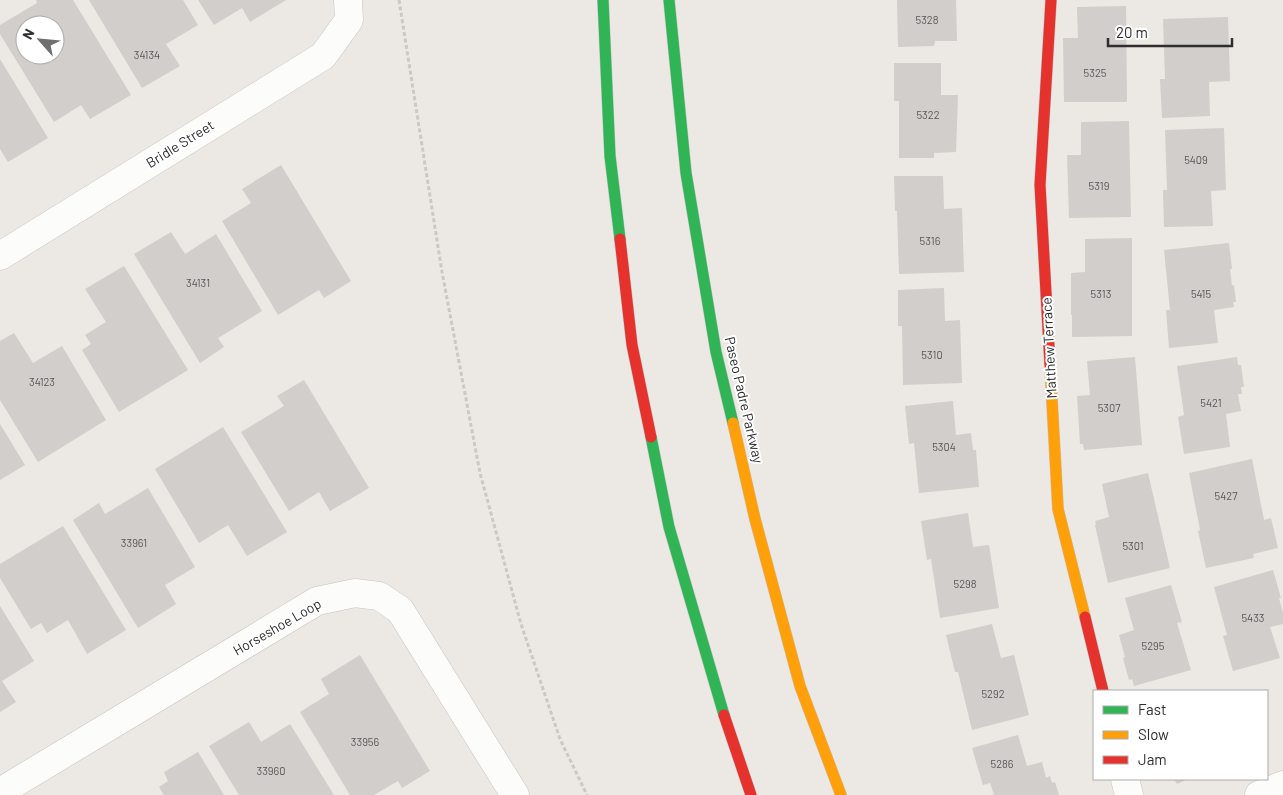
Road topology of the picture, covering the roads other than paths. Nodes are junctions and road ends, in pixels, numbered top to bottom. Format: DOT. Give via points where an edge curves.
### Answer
graph roads {
  1 [pos="604,0"];
  2 [pos="669,0"];
  3 [pos="1051,0"];
  4 [pos="348,10"];
  5 [pos="0,256"];
  6 [pos="1103,690"];
  7 [pos="1125,780"];
  8 [pos="1283,785"];
  9 [pos="0,792"];
  10 [pos="515,795"];
  11 [pos="751,795"];
  12 [pos="841,795"];
  13 [pos="1129,795"];
  14 [pos="1259,795"];
  1 -- 11 [label="main road" via="610,156 632,345 669,527 720,704"];
  2 -- 12 [label="main road, Paseo Padre Parkway" via="686,173 716,352 755,518 800,686"];
  3 -- 6 [label="main road, Matthew Terrace" via="1040,185 1058,509"];
  4 -- 5 [label="street, Bridle Street" via="323,56"];
  7 -- 13 [label="street"];
  8 -- 14 [label="street"];
  9 -- 10 [label="street, Horseshoe Loop" via="317,601 355,593 379,596 400,610"];
}
